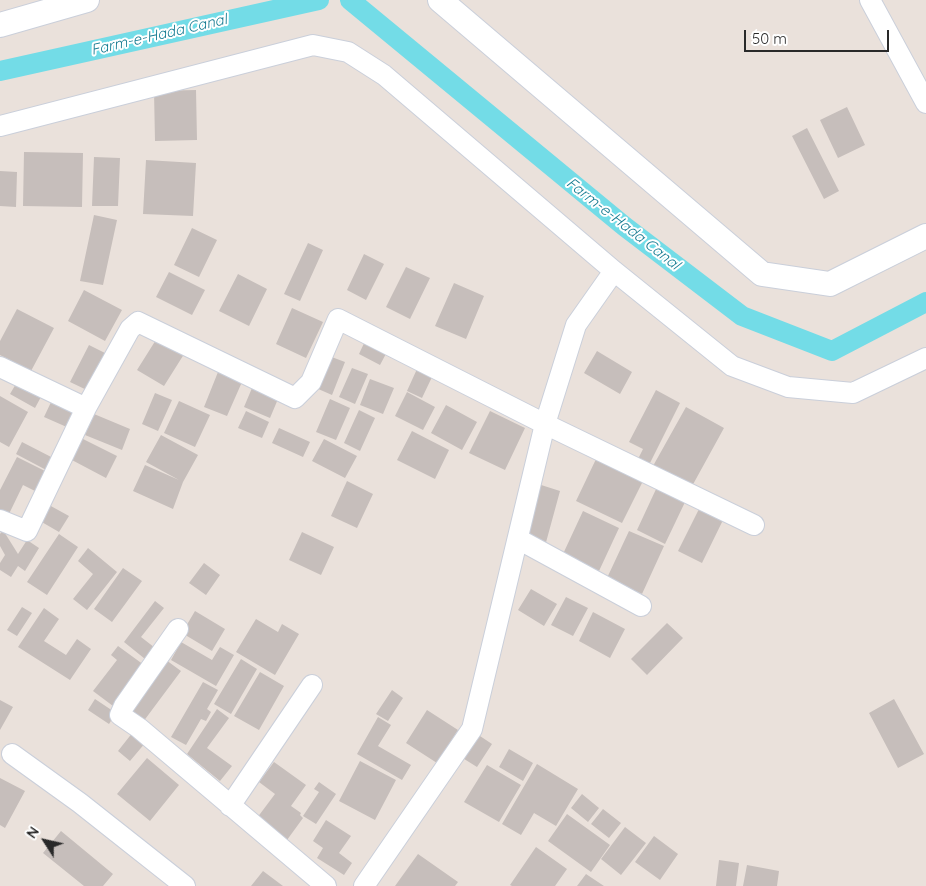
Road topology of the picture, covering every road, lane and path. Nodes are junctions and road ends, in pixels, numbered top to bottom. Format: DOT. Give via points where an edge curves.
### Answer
graph roads {
  1 [pos="440,0"];
  2 [pos="870,0"];
  3 [pos="82,1"];
  4 [pos="0,25"];
  5 [pos="926,103"];
  6 [pos="0,126"];
  7 [pos="926,236"];
  8 [pos="614,271"];
  9 [pos="926,358"];
  10 [pos="0,367"];
  11 [pos="86,408"];
  12 [pos="545,424"];
  13 [pos="0,520"];
  14 [pos="754,525"];
  15 [pos="518,539"];
  16 [pos="641,606"];
  17 [pos="178,629"];
  18 [pos="312,685"];
  19 [pos="12,754"];
  20 [pos="230,806"];
  21 [pos="185,886"];
  22 [pos="326,886"];
  23 [pos="364,886"];
  1 -- 7 [label="street" via="762,274 830,284"];
  2 -- 5 [label="street"];
  3 -- 4 [label="street"];
  6 -- 8 [label="street" via="313,45 348,52 384,75"];
  8 -- 9 [label="street" via="732,366 788,387 853,393"];
  8 -- 12 [label="street" via="576,324"];
  10 -- 11 [label="street"];
  11 -- 12 [label="street" via="130,329 138,322 295,398 311,382 338,319"];
  11 -- 13 [label="street" via="27,531"];
  12 -- 14 [label="street"];
  12 -- 15 [label="street"];
  15 -- 16 [label="street"];
  15 -- 23 [label="street" via="472,729"];
  17 -- 20 [label="street" via="120,715"];
  18 -- 20 [label="street"];
  19 -- 21 [label="street"];
  20 -- 22 [label="street"];
}
